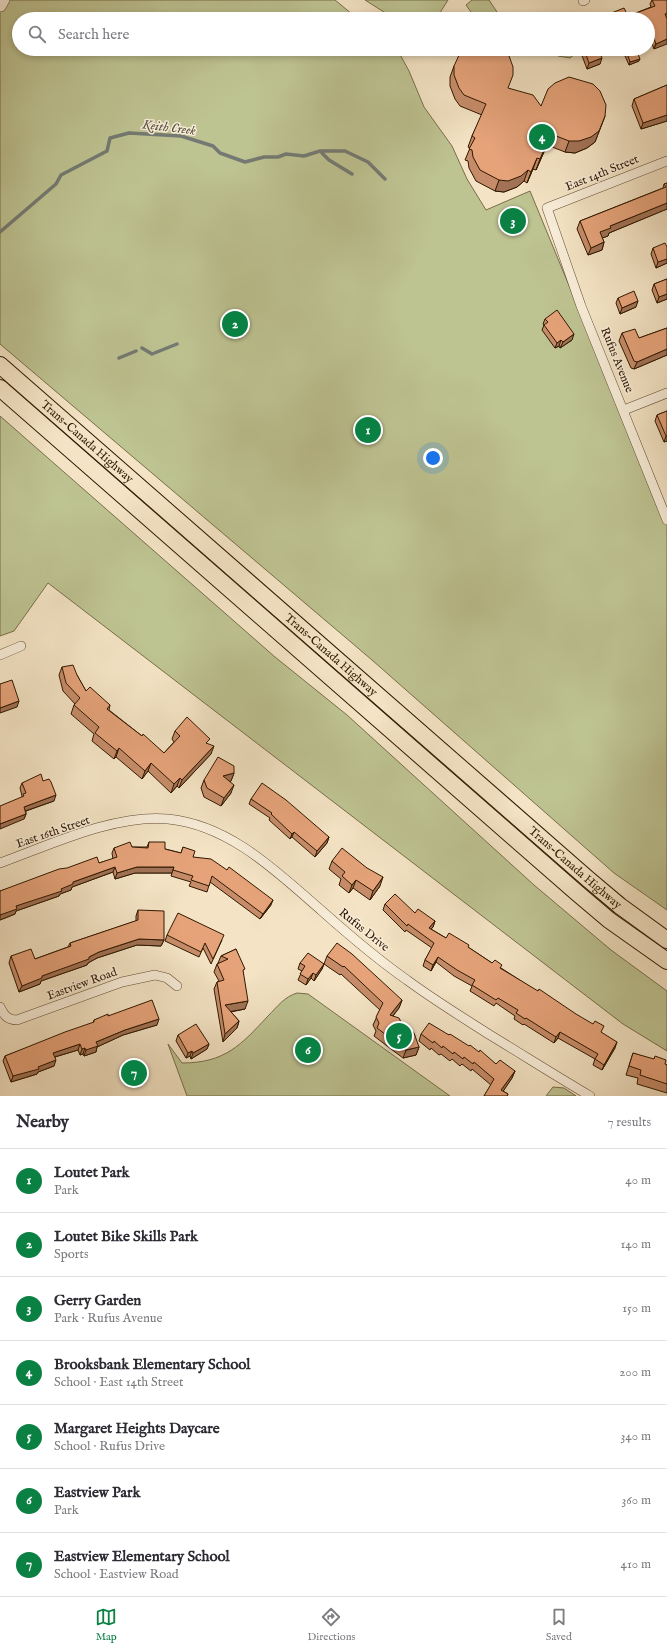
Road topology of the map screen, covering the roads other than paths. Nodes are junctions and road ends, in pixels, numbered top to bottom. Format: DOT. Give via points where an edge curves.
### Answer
graph roads {
  1 [pos="667,161"];
  2 [pos="546,208"];
  3 [pos="0,365"];
  4 [pos="0,388"];
  5 [pos="667,393"];
  6 [pos="624,410"];
  7 [pos="667,520"];
  8 [pos="21,646"];
  9 [pos="0,655"];
  10 [pos="115,824"];
  11 [pos="0,863"];
  12 [pos="667,940"];
  13 [pos="667,961"];
  14 [pos="177,986"];
  15 [pos="0,1007"];
  16 [pos="590,1096"];
  1 -- 2 [label="street, East 14th Street"];
  2 -- 6 [label="street, Rufus Avenue" via="581,306"];
  3 -- 12 [label="highway, Trans-Canada Highway" via="588,879"];
  4 -- 13 [label="highway, Trans-Canada Highway" via="576,892 609,920"];
  5 -- 6 [label="street"];
  6 -- 7 [label="street, Rufus Avenue"];
  8 -- 9 [label="street"];
  10 -- 11 [label="street, East 16th Street"];
  10 -- 16 [label="street, Rufus Drive" via="146,819 168,819 205,828 230,839 250,851 406,980"];
  14 -- 15 [label="street, Eastview Road" via="167,978 155,975 122,982 17,1020 10,1020"];
}
